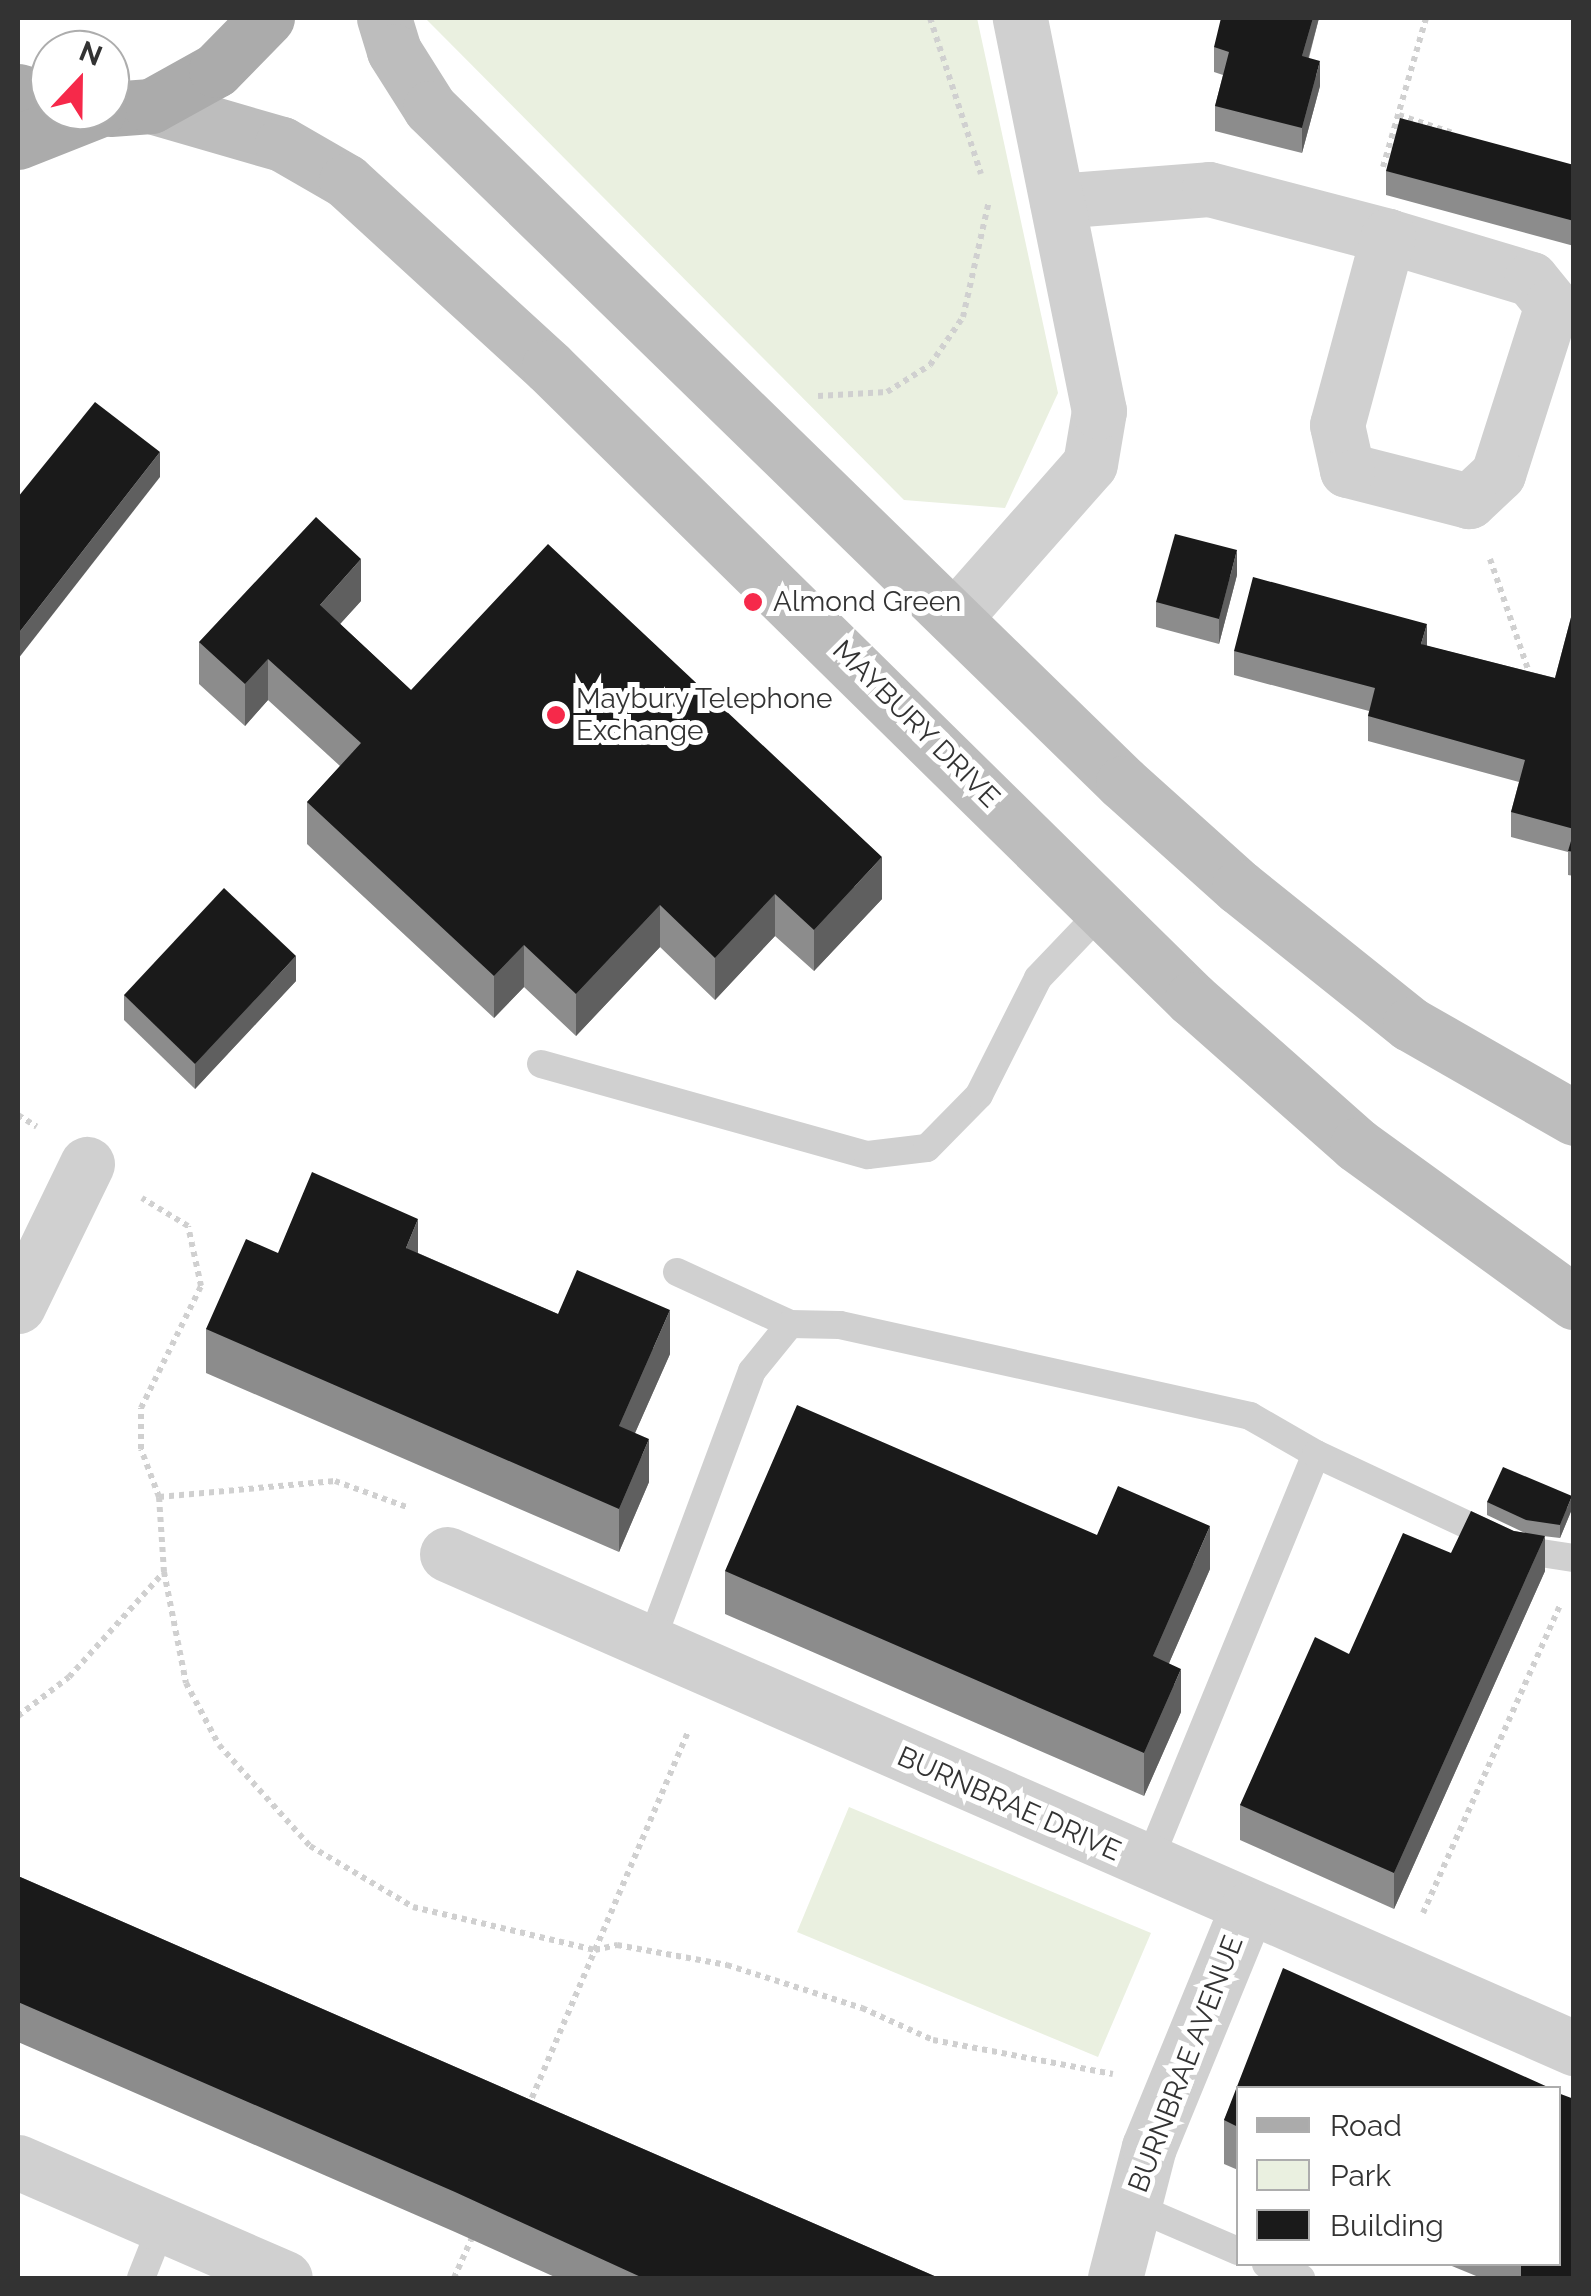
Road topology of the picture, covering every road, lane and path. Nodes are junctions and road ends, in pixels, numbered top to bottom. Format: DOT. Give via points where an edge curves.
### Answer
graph roads {
  1 [pos="267,18"];
  2 [pos="384,18"];
  3 [pos="930,18"];
  4 [pos="1020,18"];
  5 [pos="1426,18"];
  6 [pos="130,104"];
  7 [pos="130,110"];
  8 [pos="1398,115"];
  9 [pos="44,130"];
  10 [pos="1468,138"];
  11 [pos="18,142"];
  12 [pos="1057,201"];
  13 [pos="1376,233"];
  14 [pos="757,426"];
  15 [pos="1469,500"];
  16 [pos="954,618"];
  17 [pos="1533,684"];
  18 [pos="1103,910"];
  19 [pos="541,1064"];
  20 [pos="1574,1118"];
  21 [pos="87,1164"];
  22 [pos="188,1226"];
  23 [pos="677,1272"];
  24 [pos="1574,1302"];
  25 [pos="18,1306"];
  26 [pos="790,1324"];
  27 [pos="1316,1454"];
  28 [pos="159,1497"];
  29 [pos="447,1554"];
  30 [pos="1574,1558"];
  31 [pos="164,1572"];
  32 [pos="1566,1594"];
  33 [pos="650,1644"];
  34 [pos="713,1674"];
  35 [pos="18,1716"];
  36 [pos="1147,1866"];
  37 [pos="1246,1910"];
  38 [pos="595,1950"];
  39 [pos="1396,1974"];
  40 [pos="1574,2048"];
  41 [pos="1173,2086"];
  42 [pos="525,2114"];
  43 [pos="18,2162"];
  44 [pos="1131,2205"];
  45 [pos="478,2224"];
  46 [pos="162,2225"];
  47 [pos="1236,2251"];
  48 [pos="1271,2266"];
  49 [pos="141,2278"];
  50 [pos="285,2278"];
  51 [pos="454,2278"];
  52 [pos="1116,2278"];
  53 [pos="1301,2278"];
  1 -- 6 [label="main road" via="216,70"];
  2 -- 14 [label="street" via="394,51 430,108"];
  3 -- 14 [label="path" via="990,198 964,316 930,365 887,392 790,398"];
  4 -- 12 [label="street"];
  5 -- 8 [label="path"];
  7 -- 18 [label="street, MAYBURY DRIVE" via="282,144 346,181 456,278"];
  8 -- 10 [label="path"];
  8 -- 13 [label="path"];
  9 -- 11 [label="main road"];
  12 -- 13 [label="street" via="1210,190"];
  12 -- 16 [label="street" via="1100,411 1090,464"];
  13 -- 15 [label="street" via="1338,425 1348,470"];
  13 -- 15 [label="street" via="1531,279 1552,305 1498,474"];
  14 -- 16 [label="street"];
  15 -- 17 [label="path"];
  16 -- 20 [label="street" via="1270,912 1410,1024"];
  18 -- 19 [label="lane" via="1038,978 979,1095 928,1148 868,1155"];
  18 -- 24 [label="street, MAYBURY DRIVE" via="1358,1146"];
  21 -- 25 [label="street"];
  22 -- 28 [label="path" via="201,1286 141,1408 142,1449"];
  23 -- 26 [label="lane"];
  26 -- 27 [label="lane" via="840,1325 1250,1416"];
  26 -- 33 [label="lane" via="752,1370"];
  27 -- 30 [label="lane" via="1521,1550"];
  27 -- 36 [label="lane"];
  28 -- 29 [label="path" via="336,1481 425,1513"];
  28 -- 31 [label="path"];
  29 -- 33 [label="street, BURNBRAE DRIVE"];
  31 -- 35 [label="path" via="69,1677"];
  31 -- 38 [label="path" via="186,1682 219,1745 310,1846 413,1907"];
  32 -- 39 [label="path"];
  33 -- 34 [label="street, BURNBRAE DRIVE"];
  34 -- 36 [label="street, BURNBRAE DRIVE"];
  34 -- 38 [label="path"];
  36 -- 37 [label="street, BURNBRAE DRIVE"];
  37 -- 39 [label="street, BURNBRAE DRIVE"];
  37 -- 41 [label="street, BURNBRAE AVENUE"];
  38 -- 41 [label="path" via="617,1945 728,1964 862,2008 933,2040"];
  38 -- 42 [label="path"];
  39 -- 40 [label="street, BURNBRAE DRIVE"];
  41 -- 44 [label="street, BURNBRAE AVENUE"];
  43 -- 46 [label="street"];
  44 -- 47 [label="lane"];
  44 -- 52 [label="street, BURNBRAE AVENUE"];
  45 -- 51 [label="path"];
  46 -- 49 [label="lane"];
  46 -- 50 [label="street"];
  48 -- 53 [label="lane"];
}
